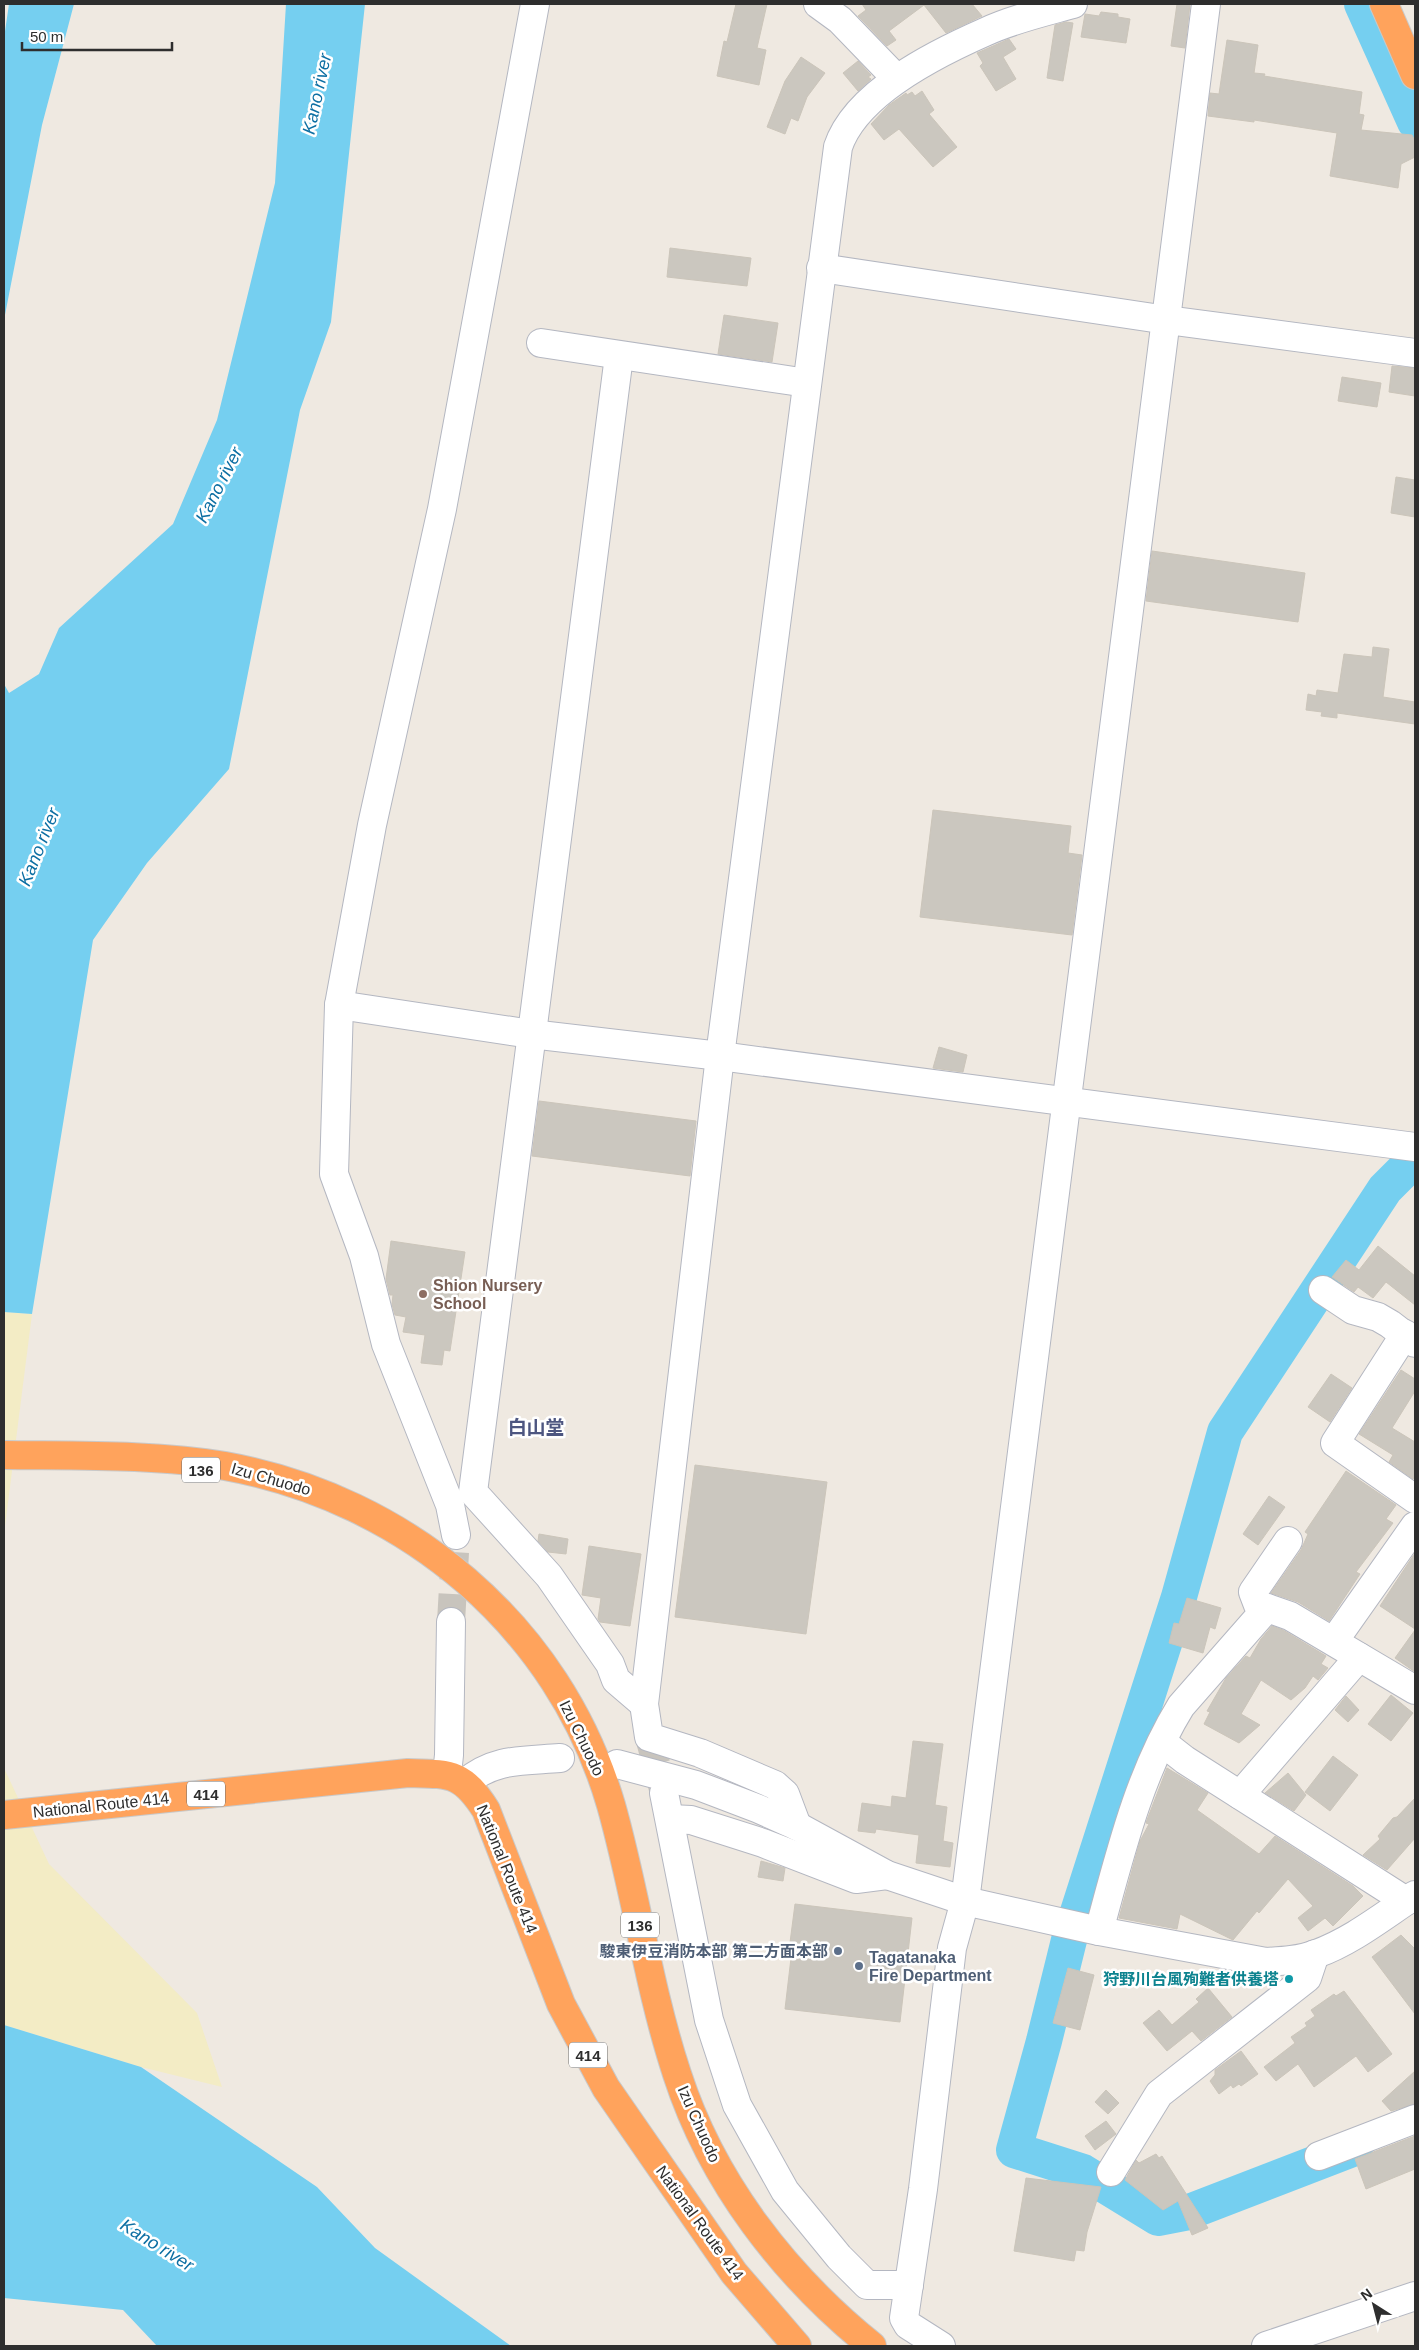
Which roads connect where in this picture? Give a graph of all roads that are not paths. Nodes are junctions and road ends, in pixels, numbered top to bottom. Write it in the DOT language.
graph roads {
  1 [pos="535,4"];
  2 [pos="818,4"];
  3 [pos="1073,4"];
  4 [pos="1206,4"];
  5 [pos="1384,4"];
  6 [pos="1415,75"];
  7 [pos="897,79"];
  8 [pos="821,268"];
  9 [pos="1167,320"];
  10 [pos="542,343"];
  11 [pos="1415,353"];
  12 [pos="619,356"];
  13 [pos="807,383"];
  14 [pos="339,1005"];
  15 [pos="531,1034"];
  16 [pos="720,1056"];
  17 [pos="1066,1101"];
  18 [pos="1413,1140"];
  19 [pos="1323,1290"];
  20 [pos="1410,1338"];
  21 [pos="4,1455"];
  22 [pos="4,1465"];
  23 [pos="1415,1499"];
  24 [pos="1415,1526"];
  25 [pos="386,1528"];
  26 [pos="456,1535"];
  27 [pos="1288,1541"];
  28 [pos="1267,1608"];
  29 [pos="451,1622"];
  30 [pos="1334,1641"];
  31 [pos="1359,1657"];
  32 [pos="1415,1690"];
  33 [pos="644,1704"];
  34 [pos="1162,1742"];
  35 [pos="560,1758"];
  36 [pos="617,1764"];
  37 [pos="456,1778"];
  38 [pos="1240,1795"];
  39 [pos="4,1815"];
  40 [pos="796,1826"];
  41 [pos="887,1874"];
  42 [pos="1411,1898"];
  43 [pos="965,1901"];
  44 [pos="1099,1930"];
  45 [pos="1315,1954"];
  46 [pos="1415,2119"];
  47 [pos="1319,2156"];
  48 [pos="1111,2172"];
  49 [pos="909,2285"];
  50 [pos="1415,2296"];
  51 [pos="797,2346"];
  52 [pos="855,2346"];
  53 [pos="872,2346"];
  54 [pos="941,2346"];
  55 [pos="1266,2346"];
  1 -- 14 [label="street"];
  2 -- 7 [label="street"];
  3 -- 7 [label="street"];
  4 -- 9 [label="street"];
  5 -- 6 [label="highway"];
  7 -- 8 [label="street"];
  8 -- 9 [label="street"];
  8 -- 13 [label="street"];
  9 -- 11 [label="street"];
  9 -- 17 [label="street"];
  10 -- 12 [label="street"];
  12 -- 13 [label="street"];
  12 -- 15 [label="street"];
  13 -- 16 [label="street"];
  14 -- 15 [label="street"];
  14 -- 26 [label="street"];
  15 -- 16 [label="street"];
  15 -- 33 [label="street"];
  16 -- 17 [label="street"];
  16 -- 33 [label="street"];
  17 -- 18 [label="street"];
  17 -- 43 [label="street"];
  19 -- 20 [label="street"];
  20 -- 23 [label="street"];
  21 -- 25 [label="highway, Izu Chuodo / 136"];
  22 -- 25 [label="highway, Izu Chuodo / 136"];
  24 -- 30 [label="street"];
  25 -- 52 [label="highway, Izu Chuodo / 136"];
  25 -- 53 [label="highway, Izu Chuodo / 136"];
  27 -- 28 [label="street"];
  28 -- 30 [label="street"];
  28 -- 34 [label="street"];
  29 -- 37 [label="street"];
  30 -- 31 [label="street"];
  31 -- 32 [label="street"];
  31 -- 38 [label="street"];
  33 -- 40 [label="street"];
  34 -- 38 [label="street"];
  34 -- 44 [label="street"];
  35 -- 37 [label="street"];
  36 -- 40 [label="street"];
  37 -- 39 [label="highway, National Route 414 / 414"];
  37 -- 51 [label="highway, National Route 414 / 414"];
  38 -- 42 [label="street"];
  40 -- 41 [label="street"];
  41 -- 43 [label="street"];
  41 -- 49 [label="street"];
  42 -- 45 [label="street"];
  43 -- 44 [label="street"];
  43 -- 49 [label="street"];
  44 -- 45 [label="street"];
  45 -- 48 [label="street"];
  46 -- 47 [label="street"];
  49 -- 54 [label="street"];
  50 -- 55 [label="street"];
}
